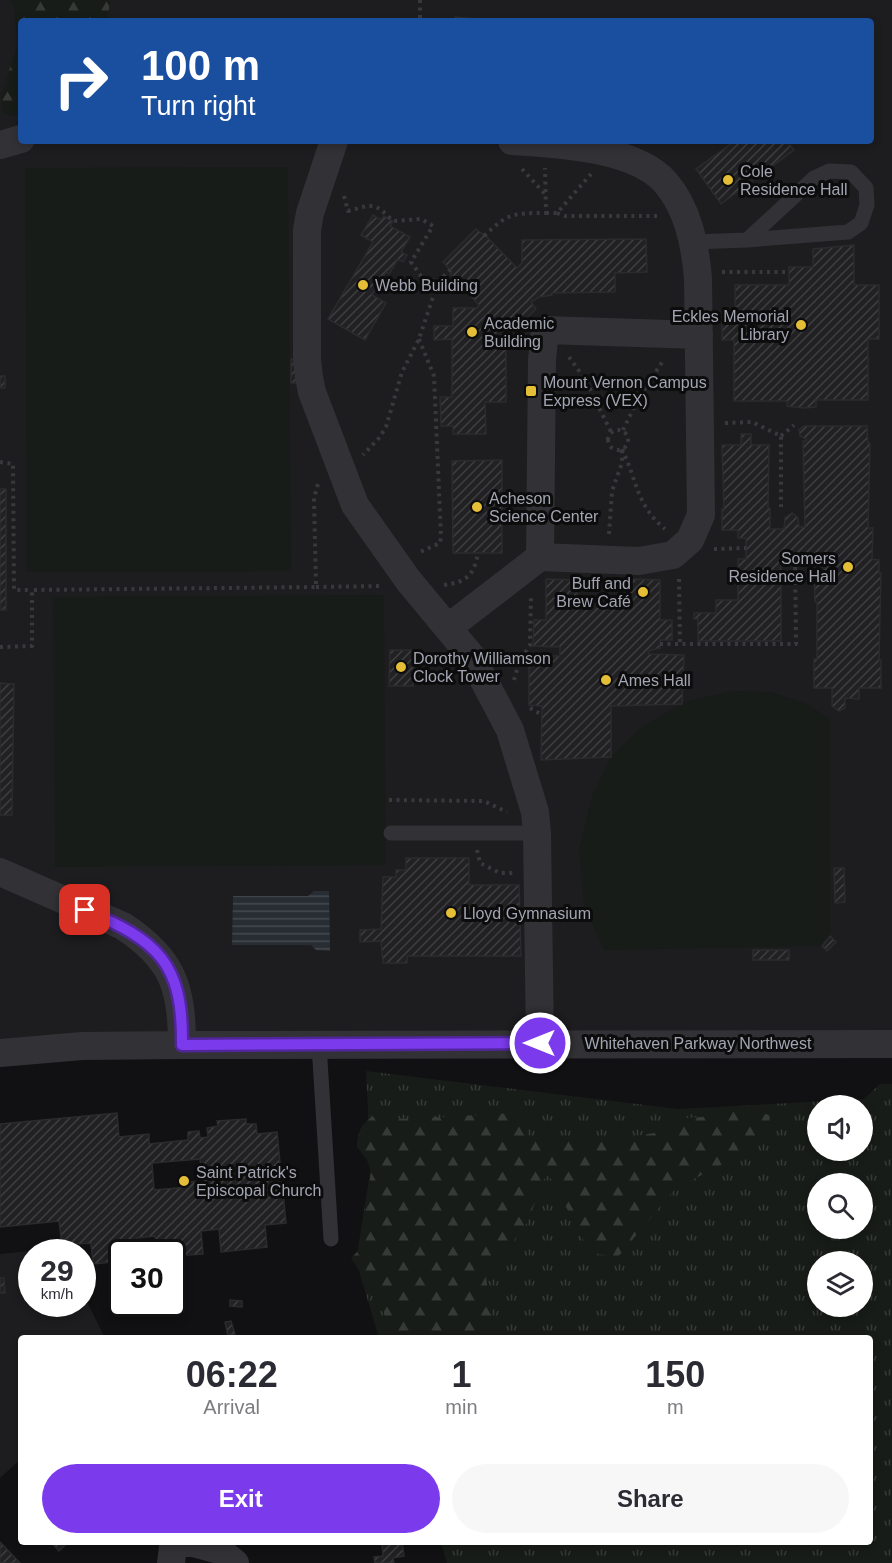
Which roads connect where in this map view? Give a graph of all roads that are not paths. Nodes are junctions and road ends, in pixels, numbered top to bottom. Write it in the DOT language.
graph roads {
  1 [pos="18,140"];
  2 [pos="333,144"];
  3 [pos="542,144"];
  4 [pos="551,144"];
  5 [pos="0,145"];
  6 [pos="514,152"];
  7 [pos="689,229"];
  8 [pos="747,240"];
  9 [pos="699,335"];
  10 [pos="536,560"];
  11 [pos="448,627"];
  12 [pos="391,833"];
  13 [pos="537,833"];
  14 [pos="0,872"];
  15 [pos="540,1043"];
  16 [pos="319,1044"];
  17 [pos="892,1044"];
  18 [pos="182,1045"];
  19 [pos="0,1053"];
  20 [pos="331,1239"];
  21 [pos="179,1547"];
  22 [pos="235,1563"];
  1 -- 5 [label="street"];
  2 -- 11 [label="street"];
  3 -- 6 [label="street"];
  4 -- 7 [label="street"];
  7 -- 8 [label="lane"];
  7 -- 9 [label="street"];
  8 -- 8 [label="lane"];
  9 -- 10 [label="street"];
  9 -- 10 [label="street"];
  10 -- 11 [label="street"];
  11 -- 13 [label="street"];
  12 -- 13 [label="lane"];
  13 -- 15 [label="street"];
  14 -- 18 [label="street"];
  15 -- 16 [label="street, Whitehaven Parkway Northwest"];
  15 -- 17 [label="street, Whitehaven Parkway Northwest"];
  16 -- 18 [label="street, Whitehaven Parkway Northwest"];
  16 -- 20 [label="lane"];
  18 -- 19 [label="street, Whitehaven Parkway Northwest"];
  21 -- 22 [label="street"];
}
